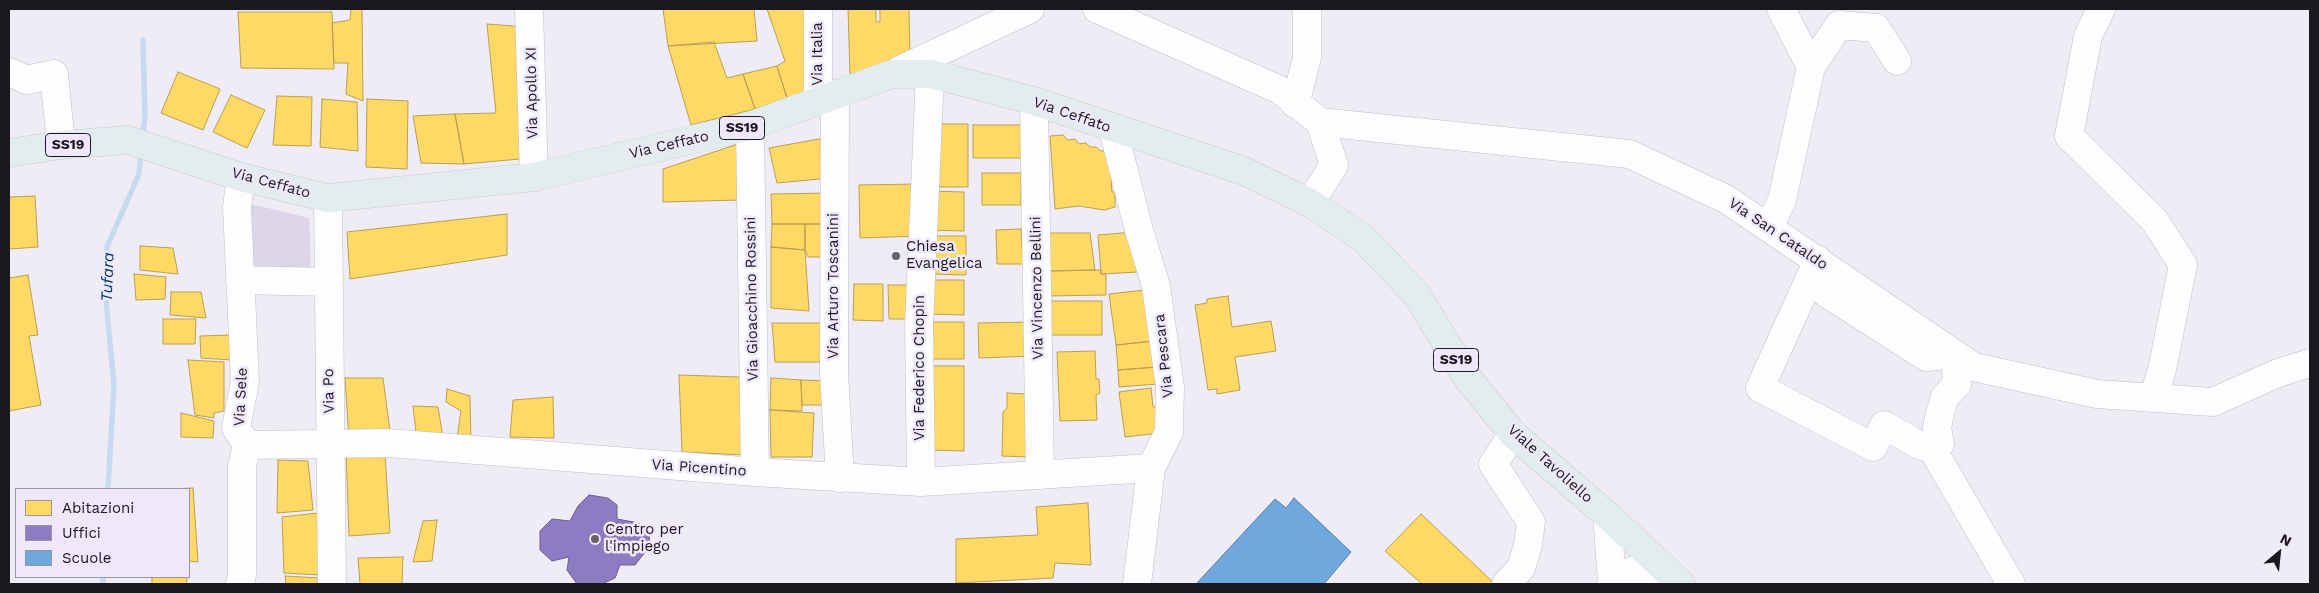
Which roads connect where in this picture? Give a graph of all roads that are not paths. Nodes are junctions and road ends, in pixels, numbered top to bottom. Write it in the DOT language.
graph roads {
  1 [pos="529,9"];
  2 [pos="818,9"];
  3 [pos="1030,9"];
  4 [pos="1097,9"];
  5 [pos="1308,9"];
  6 [pos="1780,9"];
  7 [pos="2101,9"];
  8 [pos="1897,61"];
  9 [pos="1811,67"];
  10 [pos="9,72"];
  11 [pos="892,74"];
  12 [pos="930,74"];
  13 [pos="826,97"];
  14 [pos="1034,101"];
  15 [pos="1295,104"];
  16 [pos="1320,122"];
  17 [pos="750,126"];
  18 [pos="1113,129"];
  19 [pos="61,145"];
  20 [pos="9,153"];
  21 [pos="241,177"];
  22 [pos="534,177"];
  23 [pos="328,198"];
  24 [pos="1310,203"];
  25 [pos="1769,228"];
  26 [pos="1818,260"];
  27 [pos="240,280"];
  28 [pos="328,282"];
  29 [pos="1955,354"];
  30 [pos="2310,363"];
  31 [pos="2153,398"];
  32 [pos="1514,434"];
  33 [pos="330,443"];
  34 [pos="246,445"];
  35 [pos="1930,445"];
  36 [pos="1151,468"];
  37 [pos="754,472"];
  38 [pos="1040,475"];
  39 [pos="840,478"];
  40 [pos="921,482"];
  41 [pos="1608,515"];
  42 [pos="1659,575"];
  43 [pos="1611,583"];
  44 [pos="240,584"];
  45 [pos="332,584"];
  46 [pos="1137,584"];
  47 [pos="1506,584"];
  48 [pos="1681,584"];
  49 [pos="2011,584"];
  1 -- 22 [label="street, Via Apollo XI"];
  2 -- 13 [label="street, Via Italia"];
  3 -- 11 [label="street"];
  4 -- 15 [label="street"];
  5 -- 15 [label="street"];
  6 -- 9 [label="street"];
  7 -- 31 [label="street"];
  8 -- 9 [label="street"];
  9 -- 25 [label="street"];
  10 -- 19 [label="street"];
  11 -- 12 [label="main road, Via Ceffato / SS19"];
  11 -- 13 [label="main road, Via Ceffato / SS19"];
  12 -- 14 [label="main road, Via Ceffato / SS19"];
  12 -- 40 [label="street, Via Federico Chopin"];
  13 -- 17 [label="main road, Via Ceffato / SS19"];
  13 -- 39 [label="street, Via Arturo Toscanini"];
  14 -- 18 [label="main road, Via Ceffato / SS19"];
  14 -- 38 [label="street, Via Vincenzo Bellini"];
  15 -- 16 [label="street"];
  16 -- 24 [label="street"];
  16 -- 25 [label="street, Via San Cataldo"];
  17 -- 22 [label="main road, Via Ceffato / SS19"];
  17 -- 37 [label="street, Via Gioacchino Rossini"];
  18 -- 24 [label="main road, Via Ceffato / SS19"];
  18 -- 36 [label="street, Via Pescara"];
  19 -- 20 [label="main road, Via Ceffato / SS19"];
  19 -- 21 [label="main road, Via Ceffato / SS19"];
  21 -- 23 [label="main road, Via Ceffato / SS19"];
  21 -- 27 [label="street, Via Sele"];
  22 -- 23 [label="main road, Via Ceffato / SS19"];
  23 -- 28 [label="street, Via Po"];
  24 -- 32 [label="main road, Viale Tavoliello / SS19"];
  25 -- 26 [label="street, Via San Cataldo"];
  26 -- 29 [label="street, Via San Cataldo"];
  26 -- 35 [label="street"];
  27 -- 28 [label="street"];
  27 -- 34 [label="street, Via Sele"];
  28 -- 33 [label="street, Via Po"];
  29 -- 31 [label="street, Via San Cataldo"];
  29 -- 35 [label="street"];
  30 -- 31 [label="street, Via San Cataldo"];
  32 -- 41 [label="main road, Viale Tavoliello / SS19"];
  32 -- 47 [label="street"];
  33 -- 34 [label="street, Via Picentino"];
  33 -- 37 [label="street, Via Picentino"];
  33 -- 45 [label="street, Via Po"];
  34 -- 44 [label="street, Via Sele"];
  35 -- 49 [label="street"];
  36 -- 38 [label="street, Via Picentino"];
  36 -- 46 [label="street, Via Pescara"];
  37 -- 39 [label="street, Via Picentino"];
  38 -- 40 [label="street, Via Picentino"];
  39 -- 40 [label="street, Via Picentino"];
  41 -- 42 [label="main road, Viale Tavoliello / SS19"];
  41 -- 43 [label="street"];
  42 -- 43 [label="street"];
  42 -- 48 [label="main road, Viale Tavoliello / SS19"];
}
